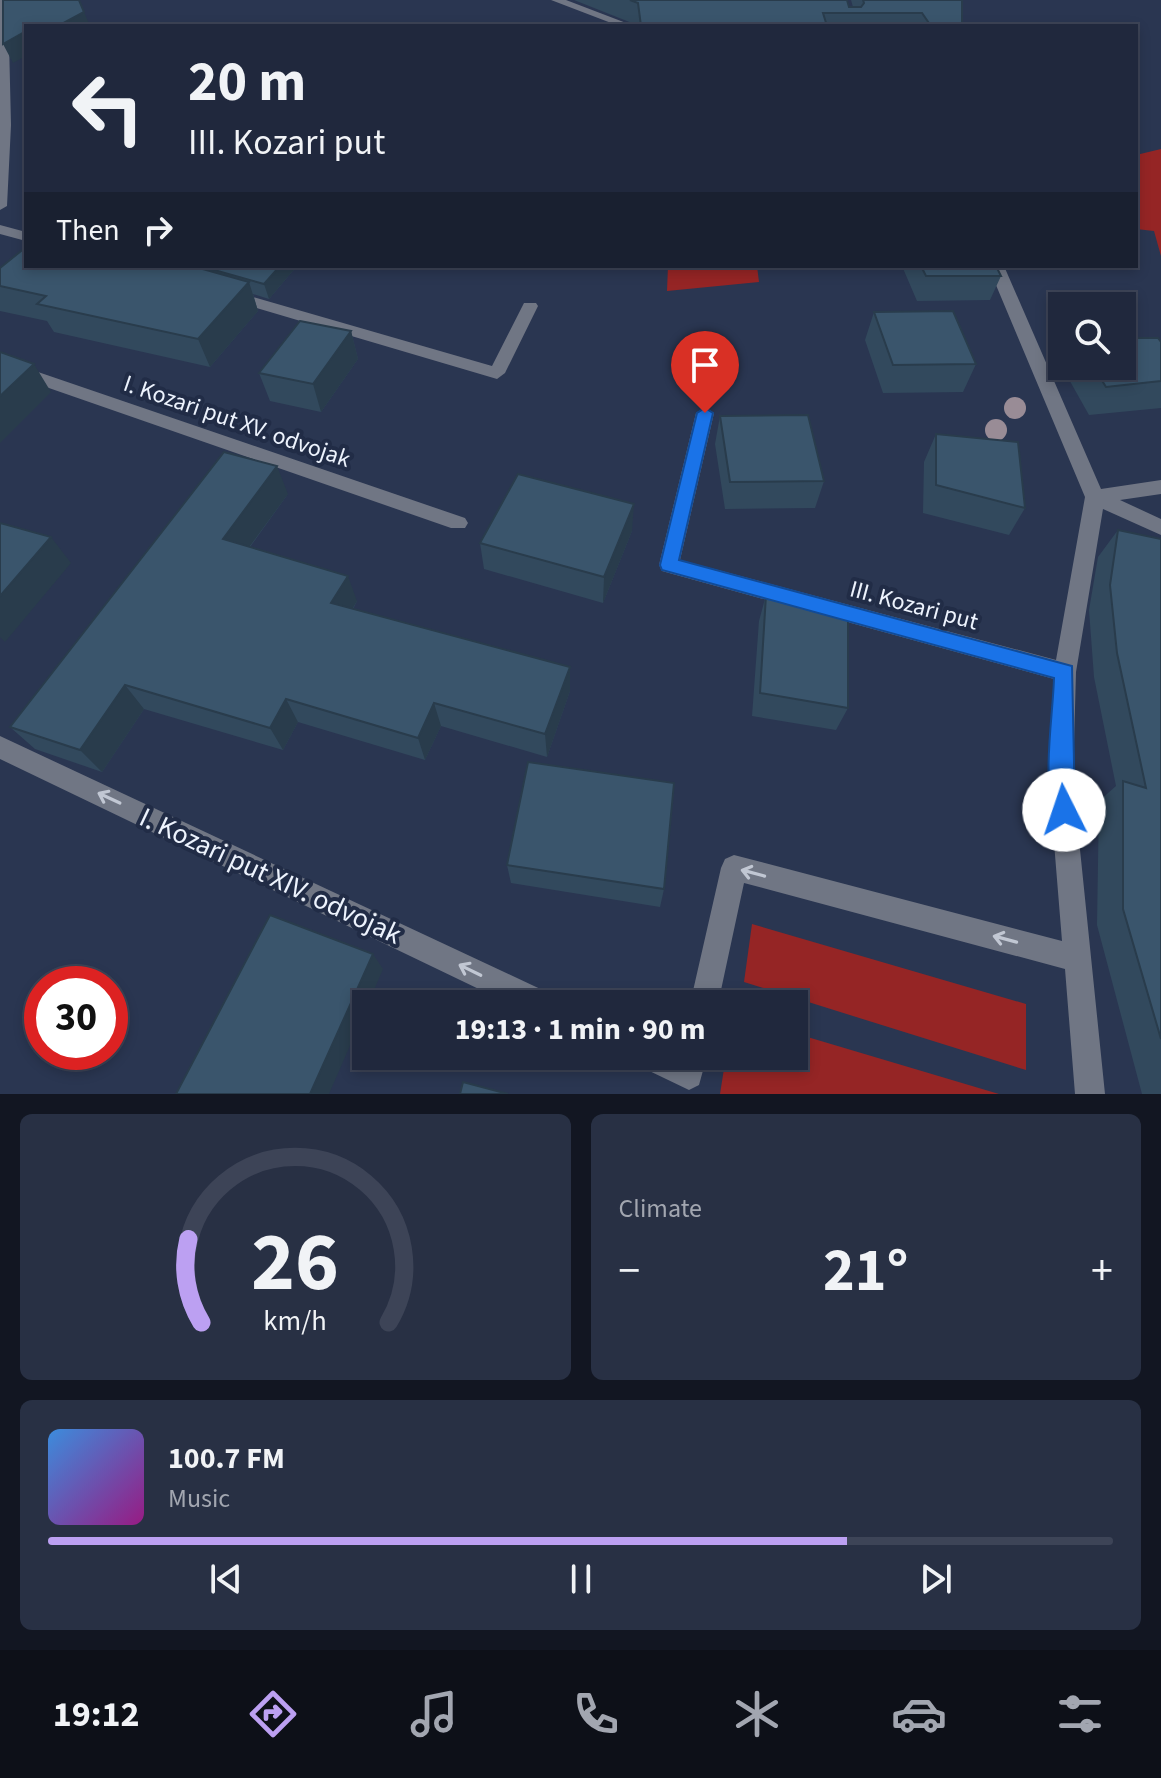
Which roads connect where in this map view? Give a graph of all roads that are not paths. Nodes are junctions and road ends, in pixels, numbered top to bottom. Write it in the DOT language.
graph roads {
  1 [pos="3,0"];
  2 [pos="556,0"];
  3 [pos="0,11"];
  4 [pos="623,24"];
  5 [pos="3,127"];
  6 [pos="0,206"];
  7 [pos="0,229"];
  8 [pos="24,236"];
  9 [pos="997,268"];
  10 [pos="222,293"];
  11 [pos="530,306"];
  12 [pos="0,365"];
  13 [pos="705,413"];
  14 [pos="1161,487"];
  15 [pos="1095,497"];
  16 [pos="458,523"];
  17 [pos="1161,527"];
  18 [pos="1065,672"];
  19 [pos="0,747"];
  20 [pos="1080,959"];
  21 [pos="512,990"];
  22 [pos="707,990"];
  23 [pos="1090,1094"];
  1 -- 3 [label="street"];
  2 -- 4 [label="street"];
  3 -- 5 [label="street"];
  5 -- 6 [label="street"];
  7 -- 8 [label="street"];
  9 -- 15 [label="street"];
  10 -- 11 [label="street"];
  12 -- 16 [label="street, I. Kozari put XV. odvojak"];
  13 -- 18 [label="street, III. Kozari put"];
  14 -- 15 [label="street"];
  15 -- 17 [label="street"];
  15 -- 18 [label="street"];
  18 -- 20 [label="street"];
  21 -- 19 [label="street, I. Kozari put XIV. odvojak, one-way"];
  20 -- 22 [label="street, one-way"];
  20 -- 23 [label="street"];
}
